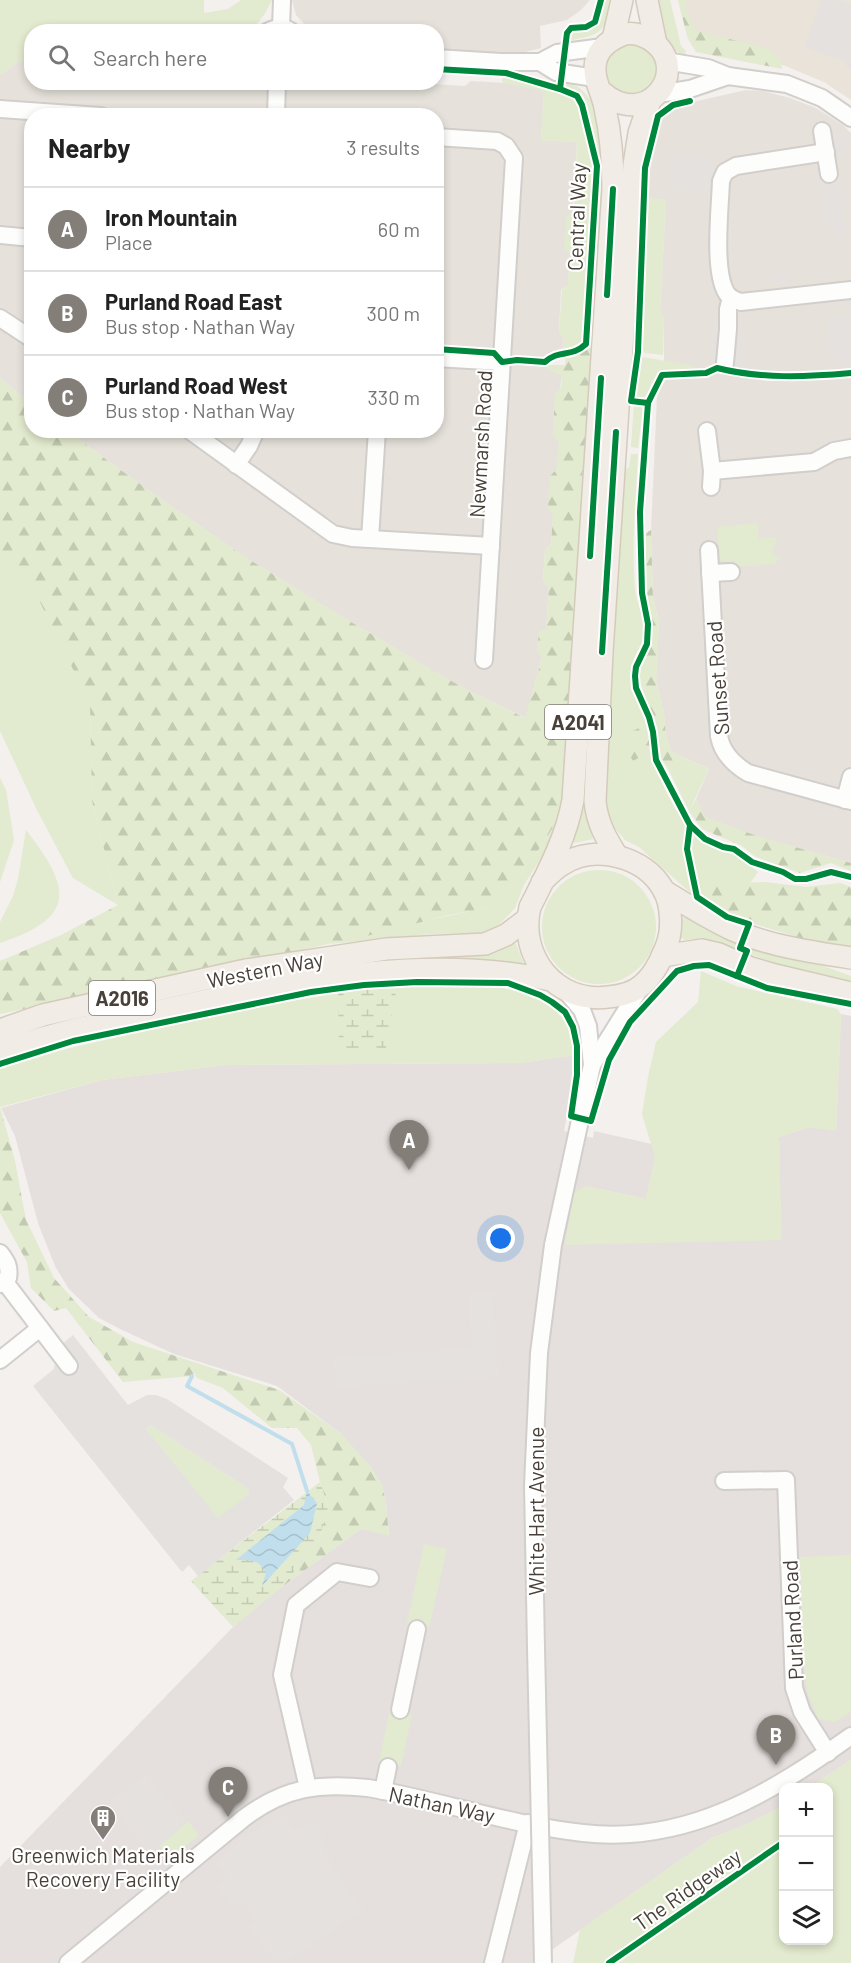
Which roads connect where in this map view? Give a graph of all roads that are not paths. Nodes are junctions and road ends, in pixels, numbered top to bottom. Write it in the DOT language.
graph roads {
  1 [pos="282,0"];
  2 [pos="622,0"];
  3 [pos="647,0"];
  4 [pos="280,24"];
  5 [pos="608,43"];
  6 [pos="661,52"];
  7 [pos="444,58"];
  8 [pos="540,62"];
  9 [pos="728,76"];
  10 [pos="599,85"];
  11 [pos="277,90"];
  12 [pos="654,97"];
  13 [pos="276,108"];
  14 [pos="0,109"];
  15 [pos="24,111"];
  16 [pos="851,118"];
  17 [pos="822,131"];
  18 [pos="444,137"];
  19 [pos="826,152"];
  20 [pos="829,174"];
  21 [pos="0,236"];
  22 [pos="24,238"];
  23 [pos="851,290"];
  24 [pos="731,298"];
  25 [pos="0,318"];
  26 [pos="24,334"];
  27 [pos="444,358"];
  28 [pos="502,362"];
  29 [pos="725,363"];
  30 [pos="707,431"];
  31 [pos="200,438"];
  32 [pos="252,438"];
  33 [pos="376,438"];
  34 [pos="851,448"];
  35 [pos="236,465"];
  36 [pos="370,539"];
  37 [pos="491,546"];
  38 [pos="709,550"];
  39 [pos="731,572"];
  40 [pos="710,573"];
  41 [pos="484,660"];
  42 [pos="851,777"];
  43 [pos="848,800"];
  44 [pos="618,856"];
  45 [pos="542,882"];
  46 [pos="664,891"];
  47 [pos="527,919"];
  48 [pos="662,956"];
  49 [pos="851,958"];
  50 [pos="558,985"];
  51 [pos="642,985"];
  52 [pos="851,993"];
  53 [pos="0,1030"];
  54 [pos="0,1051"];
  55 [pos="592,1065"];
  56 [pos="0,1253"];
  57 [pos="2,1283"];
  58 [pos="40,1328"];
  59 [pos="0,1360"];
  60 [pos="69,1366"];
  61 [pos="724,1481"];
  62 [pos="370,1578"];
  63 [pos="417,1629"];
  64 [pos="400,1710"];
  65 [pos="851,1736"];
  66 [pos="828,1753"];
  67 [pos="388,1767"];
  68 [pos="308,1788"];
  69 [pos="383,1791"];
  70 [pos="528,1823"];
  71 [pos="68,1963"];
  72 [pos="493,1963"];
  73 [pos="543,1963"];
  1 -- 4 [label="street"];
  2 -- 5 [label="main road, Central Way / A2041"];
  3 -- 6 [label="main road, A2041"];
  5 -- 6 [label="main road"];
  5 -- 8 [label="street"];
  5 -- 10 [label="main road, Central Way / A2041"];
  6 -- 9 [label="street"];
  6 -- 12 [label="main road, A2041"];
  7 -- 8 [label="street"];
  8 -- 10 [label="street"];
  9 -- 12 [label="street"];
  9 -- 16 [label="street"];
  10 -- 12 [label="main road"];
  10 -- 45 [label="main road, Central Way / A2041"];
  11 -- 13 [label="street"];
  12 -- 44 [label="main road, A2041"];
  14 -- 15 [label="street"];
  17 -- 19 [label="street"];
  18 -- 28 [label="street, Newmarsh Road"];
  19 -- 20 [label="street"];
  19 -- 24 [label="street"];
  21 -- 22 [label="street"];
  23 -- 24 [label="street"];
  24 -- 29 [label="street"];
  25 -- 26 [label="street"];
  27 -- 28 [label="street"];
  28 -- 37 [label="street, Newmarsh Road"];
  30 -- 34 [label="street"];
  31 -- 35 [label="street, Newmarsh Road"];
  32 -- 35 [label="street"];
  33 -- 36 [label="street"];
  35 -- 36 [label="street, Newmarsh Road"];
  36 -- 37 [label="street, Newmarsh Road"];
  37 -- 41 [label="street, Newmarsh Road"];
  38 -- 40 [label="street, Sunset Road"];
  39 -- 40 [label="street"];
  40 -- 43 [label="street, Sunset Road"];
  42 -- 43 [label="street"];
  44 -- 45 [label="main road"];
  44 -- 46 [label="main road"];
  45 -- 47 [label="main road"];
  46 -- 48 [label="main road"];
  46 -- 49 [label="main road"];
  47 -- 50 [label="main road"];
  47 -- 53 [label="main road, Western Way / A2016"];
  48 -- 51 [label="main road"];
  48 -- 52 [label="main road"];
  50 -- 51 [label="main road"];
  50 -- 54 [label="main road, Western Way / A2016"];
  50 -- 55 [label="street, White Hart Avenue"];
  51 -- 55 [label="street, White Hart Avenue"];
  55 -- 73 [label="street, White Hart Avenue, bridge"];
  56 -- 57 [label="street"];
  57 -- 58 [label="street"];
  58 -- 59 [label="street"];
  58 -- 60 [label="street"];
  61 -- 66 [label="street, Purland Road"];
  62 -- 68 [label="street"];
  63 -- 64 [label="street"];
  65 -- 66 [label="street, Nathan Way"];
  66 -- 70 [label="street, Nathan Way"];
  67 -- 69 [label="street"];
  68 -- 69 [label="street, Nathan Way"];
  68 -- 71 [label="street, Nathan Way"];
  69 -- 70 [label="street, Nathan Way"];
  70 -- 72 [label="street"];
}
